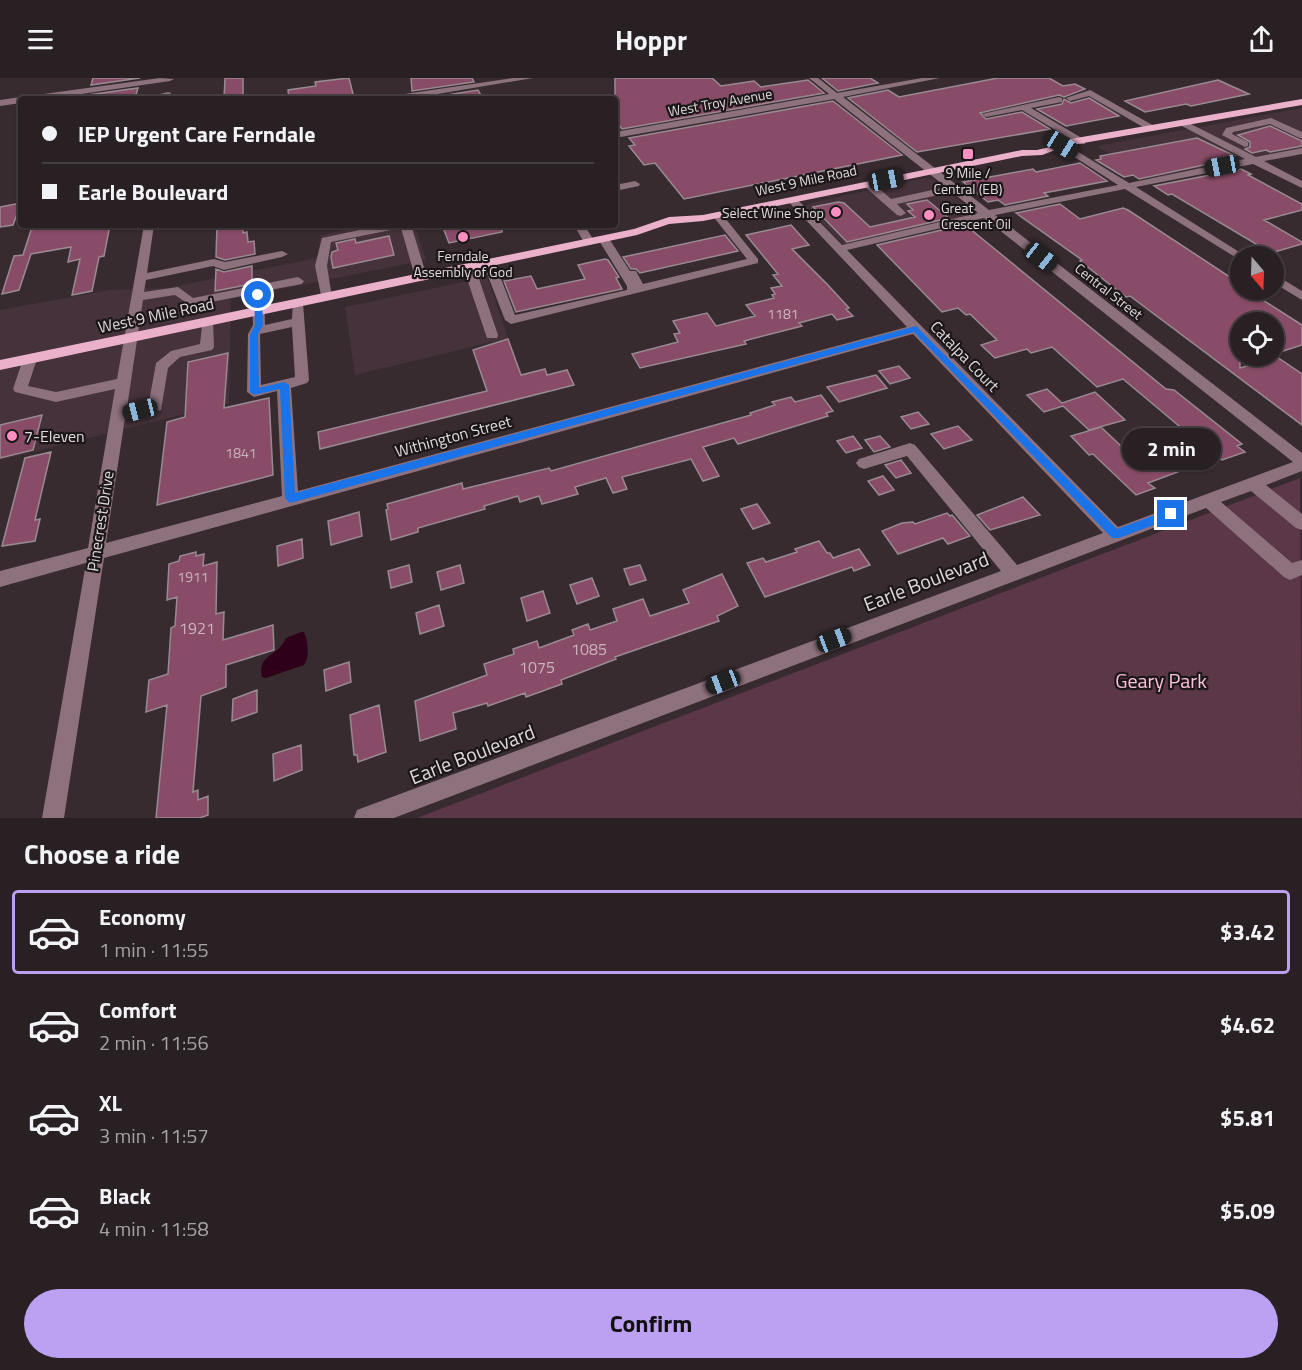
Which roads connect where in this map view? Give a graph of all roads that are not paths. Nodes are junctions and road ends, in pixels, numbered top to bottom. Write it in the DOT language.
graph roads {
  1 [pos="170,78"];
  2 [pos="530,78"];
  3 [pos="813,78"];
  4 [pos="936,78"];
  5 [pos="49,96"];
  6 [pos="167,96"];
  7 [pos="411,96"];
  8 [pos="836,96"];
  9 [pos="1070,98"];
  10 [pos="1059,100"];
  11 [pos="1302,102"];
  12 [pos="4,103"];
  13 [pos="1023,107"];
  14 [pos="986,114"];
  15 [pos="0,117"];
  16 [pos="1183,123"];
  17 [pos="1153,129"];
  18 [pos="618,134"];
  19 [pos="1227,135"];
  20 [pos="1302,136"];
  21 [pos="1212,138"];
  22 [pos="1082,142"];
  23 [pos="1062,145"];
  24 [pos="1302,151"];
  25 [pos="1269,157"];
  26 [pos="1254,160"];
  27 [pos="931,171"];
  28 [pos="635,184"];
  29 [pos="868,184"];
  30 [pos="1126,185"];
  31 [pos="1302,185"];
  32 [pos="618,187"];
  33 [pos="954,189"];
  34 [pos="791,199"];
  35 [pos="889,202"];
  36 [pos="901,213"];
  37 [pos="986,214"];
  38 [pos="717,215"];
  39 [pos="148,228"];
  40 [pos="384,228"];
  41 [pos="407,228"];
  42 [pos="581,228"];
  43 [pos="607,238"];
  44 [pos="589,242"];
  45 [pos="839,249"];
  46 [pos="1230,251"];
  47 [pos="282,254"];
  48 [pos="489,263"];
  49 [pos="469,267"];
  50 [pos="422,277"];
  51 [pos="139,278"];
  52 [pos="298,281"];
  53 [pos="1284,284"];
  54 [pos="258,289"];
  55 [pos="1302,296"];
  56 [pos="136,297"];
  57 [pos="326,297"];
  58 [pos="297,303"];
  59 [pos="259,311"];
  60 [pos="207,321"];
  61 [pos="299,321"];
  62 [pos="916,329"];
  63 [pos="256,331"];
  64 [pos="492,335"];
  65 [pos="129,338"];
  66 [pos="30,358"];
  67 [pos="0,365"];
  68 [pos="122,383"];
  69 [pos="284,385"];
  70 [pos="117,415"];
  71 [pos="864,463"];
  72 [pos="1302,463"];
  73 [pos="1253,483"];
  74 [pos="290,498"];
  75 [pos="1208,500"];
  76 [pos="1302,523"];
  77 [pos="1115,535"];
  78 [pos="95,552"];
  79 [pos="1302,567"];
  80 [pos="1013,573"];
  81 [pos="0,579"];
  82 [pos="53,818"];
  83 [pos="365,818"];
  1 -- 5 [label="street"];
  1 -- 6 [label="street"];
  2 -- 7 [label="street"];
  3 -- 8 [label="street, Central Street"];
  4 -- 8 [label="street, West Troy Avenue"];
  8 -- 18 [label="street, West Troy Avenue"];
  8 -- 27 [label="street, Central Street"];
  9 -- 17 [label="street"];
  10 -- 13 [label="street"];
  11 -- 16 [label="main road, West 9 Mile Road"];
  12 -- 15 [label="street"];
  13 -- 14 [label="street"];
  13 -- 22 [label="street"];
  16 -- 17 [label="main road, West 9 Mile Road"];
  16 -- 21 [label="street"];
  17 -- 22 [label="main road, West 9 Mile Road"];
  19 -- 20 [label="street"];
  19 -- 21 [label="street"];
  19 -- 25 [label="street"];
  21 -- 26 [label="street"];
  22 -- 23 [label="main road, West 9 Mile Road"];
  23 -- 27 [label="main road, West 9 Mile Road"];
  23 -- 30 [label="street"];
  24 -- 25 [label="street"];
  25 -- 26 [label="street"];
  26 -- 30 [label="street"];
  26 -- 31 [label="street"];
  27 -- 29 [label="main road, West 9 Mile Road"];
  27 -- 33 [label="street, Central Street"];
  28 -- 32 [label="street"];
  29 -- 34 [label="main road, West 9 Mile Road"];
  29 -- 35 [label="street"];
  30 -- 37 [label="street"];
  30 -- 46 [label="street"];
  33 -- 35 [label="street"];
  33 -- 37 [label="street, Central Street"];
  34 -- 38 [label="main road, West 9 Mile Road"];
  34 -- 45 [label="street, Catalpa Court"];
  35 -- 36 [label="street"];
  37 -- 45 [label="street"];
  37 -- 72 [label="street, Central Street"];
  38 -- 43 [label="main road, West 9 Mile Road"];
  38 -- 43 [label="street"];
  39 -- 51 [label="street, Pinecrest Drive"];
  40 -- 57 [label="street"];
  41 -- 50 [label="street"];
  42 -- 44 [label="street"];
  43 -- 44 [label="main road, West 9 Mile Road"];
  43 -- 48 [label="street"];
  44 -- 48 [label="main road, West 9 Mile Road"];
  45 -- 62 [label="street, Catalpa Court"];
  47 -- 51 [label="street"];
  48 -- 49 [label="main road, West 9 Mile Road"];
  49 -- 50 [label="main road, West 9 Mile Road"];
  49 -- 64 [label="street"];
  50 -- 57 [label="main road, West 9 Mile Road"];
  51 -- 56 [label="street, Pinecrest Drive"];
  52 -- 54 [label="street"];
  53 -- 55 [label="street"];
  54 -- 56 [label="street"];
  54 -- 59 [label="street"];
  56 -- 65 [label="street, Pinecrest Drive"];
  57 -- 58 [label="main road, West 9 Mile Road"];
  58 -- 59 [label="main road, West 9 Mile Road"];
  58 -- 61 [label="street"];
  59 -- 60 [label="main road, West 9 Mile Road"];
  59 -- 63 [label="street"];
  60 -- 65 [label="main road, West 9 Mile Road"];
  60 -- 70 [label="street"];
  61 -- 63 [label="street"];
  61 -- 69 [label="street"];
  62 -- 74 [label="street, Withington Street"];
  62 -- 77 [label="street, Catalpa Court"];
  63 -- 69 [label="street"];
  65 -- 66 [label="main road, West 9 Mile Road"];
  65 -- 68 [label="street, Pinecrest Drive"];
  66 -- 67 [label="main road, West 9 Mile Road"];
  66 -- 68 [label="street"];
  68 -- 70 [label="street, Pinecrest Drive"];
  69 -- 74 [label="street"];
  70 -- 78 [label="street, Pinecrest Drive"];
  71 -- 80 [label="street"];
  72 -- 73 [label="street, Earle Boulevard"];
  73 -- 75 [label="street, Earle Boulevard"];
  73 -- 76 [label="street"];
  74 -- 78 [label="street, Withington Street"];
  75 -- 77 [label="street, Earle Boulevard"];
  75 -- 79 [label="street"];
  77 -- 80 [label="street, Earle Boulevard"];
  78 -- 81 [label="street, Withington Street"];
  78 -- 82 [label="street, Pinecrest Drive"];
  80 -- 83 [label="street, Earle Boulevard"];
}
